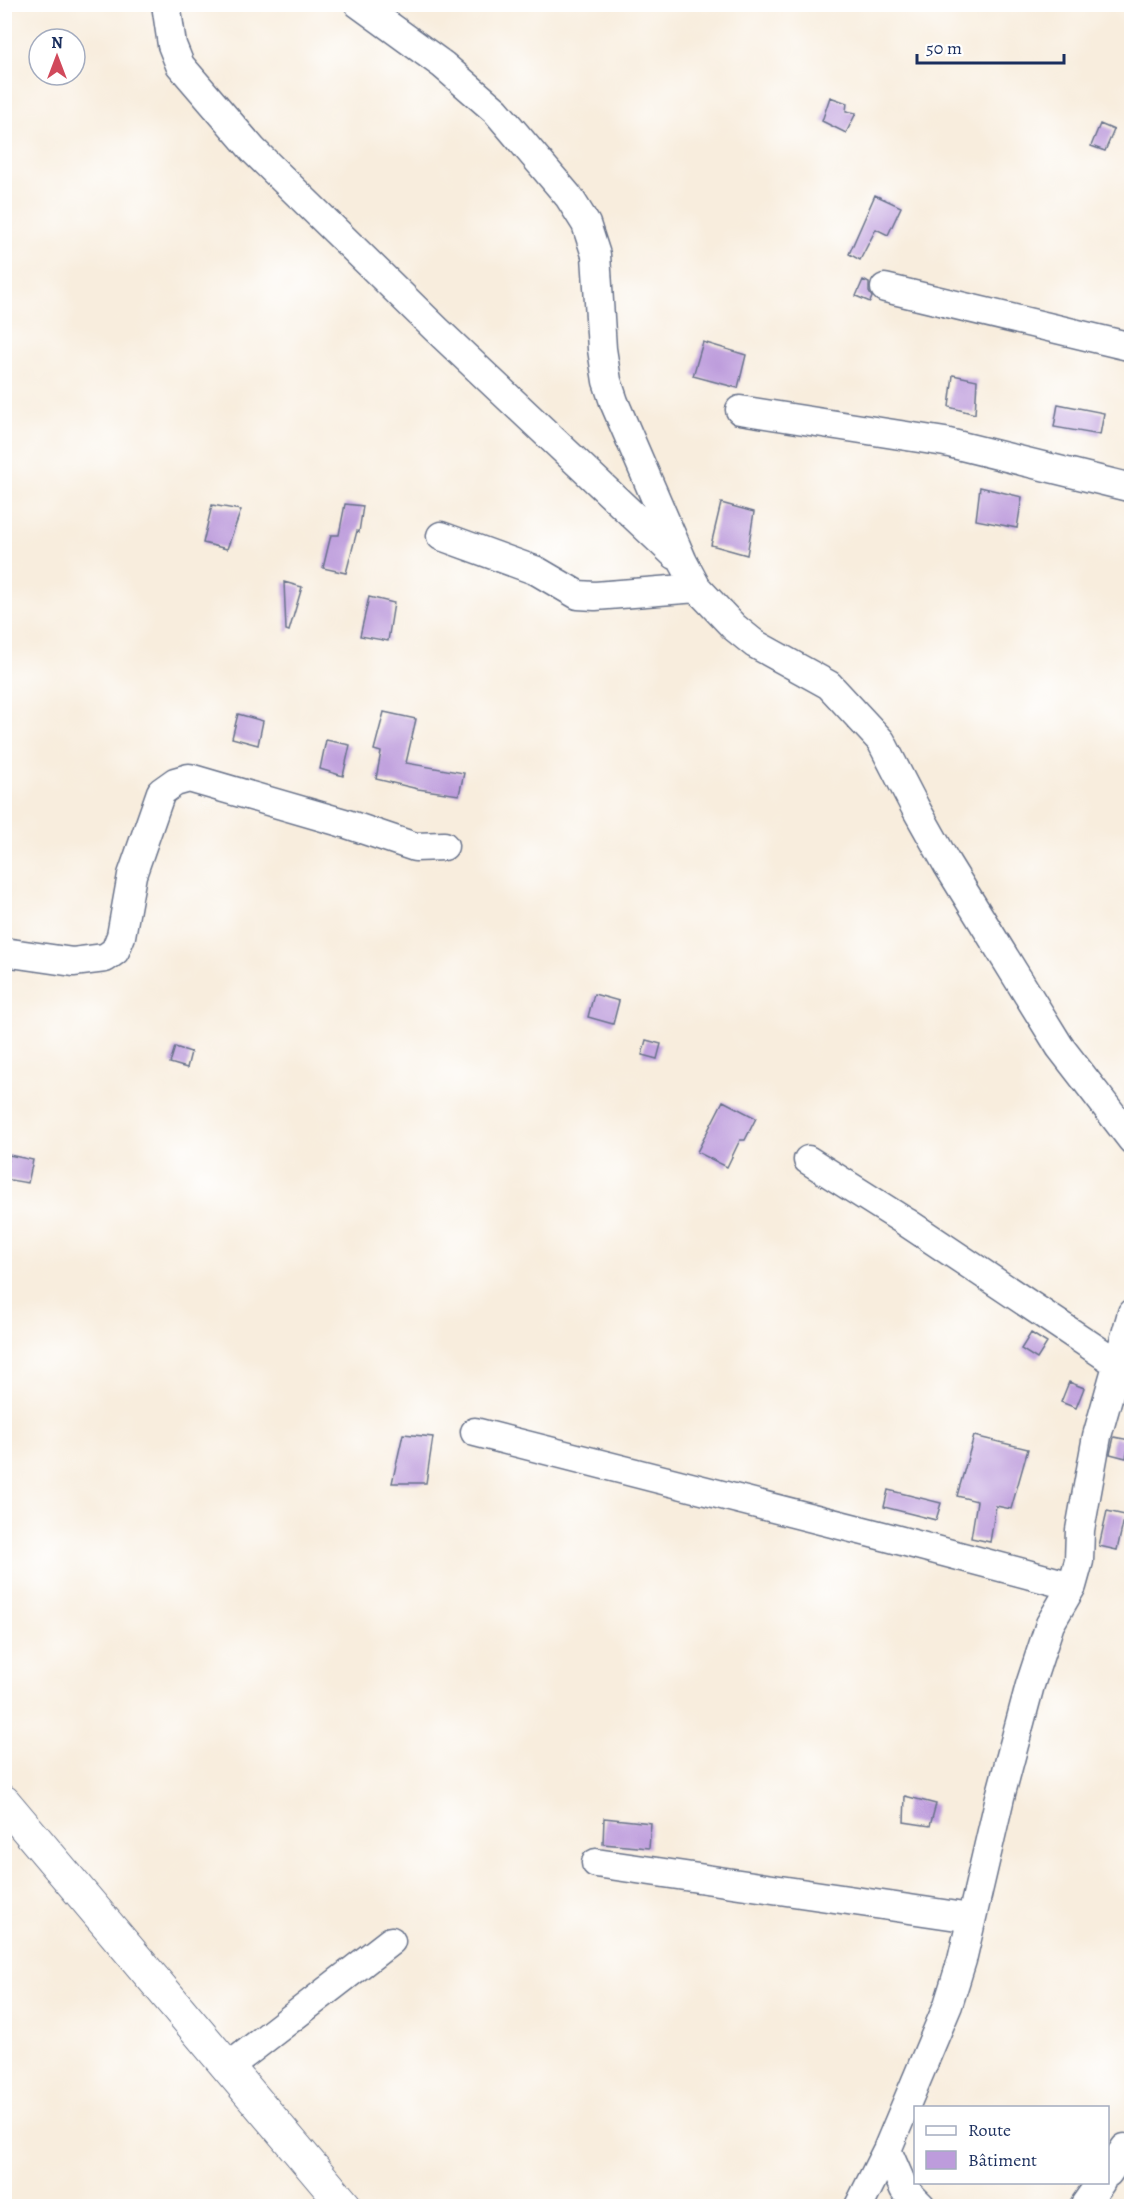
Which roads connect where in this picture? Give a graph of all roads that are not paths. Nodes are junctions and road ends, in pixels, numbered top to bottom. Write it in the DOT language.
graph roads {
  1 [pos="166,4"];
  2 [pos="359,4"];
  3 [pos="885,288"];
  4 [pos="1131,347"];
  5 [pos="740,410"];
  6 [pos="1131,488"];
  7 [pos="441,536"];
  8 [pos="683,562"];
  9 [pos="697,588"];
  10 [pos="444,846"];
  11 [pos="4,952"];
  12 [pos="1131,1140"];
  13 [pos="808,1160"];
  14 [pos="1131,1313"];
  15 [pos="1118,1364"];
  16 [pos="475,1432"];
  17 [pos="1072,1586"];
  18 [pos="4,1802"];
  19 [pos="596,1863"];
  20 [pos="971,1918"];
  21 [pos="391,1941"];
  22 [pos="227,2068"];
  23 [pos="1125,2148"];
  24 [pos="886,2150"];
  25 [pos="1109,2170"];
  26 [pos="1100,2184"];
  27 [pos="913,2198"];
  28 [pos="861,2202"];
  29 [pos="345,2206"];
  30 [pos="1084,2206"];
  1 -- 8 [label="street"];
  2 -- 8 [label="street"];
  3 -- 4 [label="street"];
  5 -- 6 [label="street"];
  7 -- 9 [label="street"];
  8 -- 9 [label="street"];
  9 -- 12 [label="street"];
  10 -- 11 [label="street"];
  13 -- 15 [label="street"];
  14 -- 15 [label="street"];
  15 -- 17 [label="street"];
  16 -- 17 [label="street"];
  17 -- 20 [label="street"];
  18 -- 22 [label="main road"];
  19 -- 20 [label="street"];
  20 -- 24 [label="street"];
  21 -- 22 [label="street"];
  22 -- 29 [label="main road"];
  23 -- 25 [label="street"];
  24 -- 27 [label="street"];
  24 -- 28 [label="street"];
  26 -- 30 [label="street"];
  27 -- 28 [label="street"];
}
